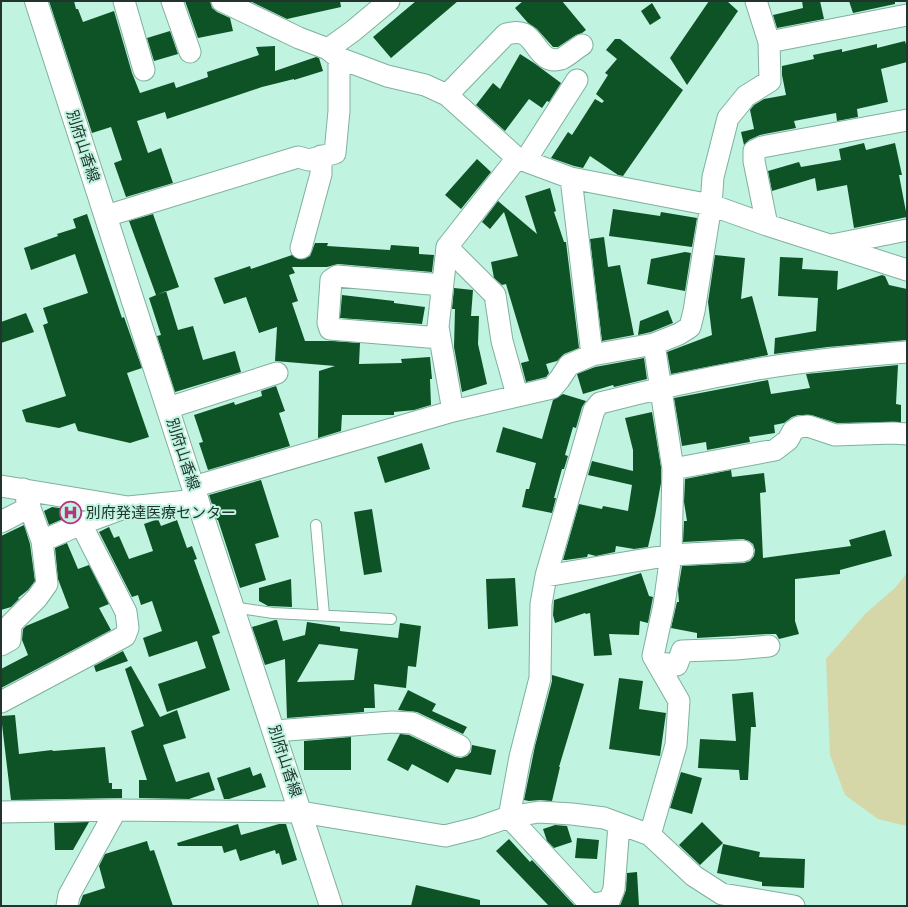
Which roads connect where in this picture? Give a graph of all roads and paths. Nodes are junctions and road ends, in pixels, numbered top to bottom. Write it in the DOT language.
graph roads {
  1 [pos="36,1"];
  2 [pos="124,1"];
  3 [pos="172,1"];
  4 [pos="222,1"];
  5 [pos="389,1"];
  6 [pos="756,1"];
  7 [pos="907,15"];
  8 [pos="769,42"];
  9 [pos="582,45"];
  10 [pos="190,52"];
  11 [pos="334,53"];
  12 [pos="144,70"];
  13 [pos="577,80"];
  14 [pos="447,95"];
  15 [pos="907,120"];
  16 [pos="321,156"];
  17 [pos="521,160"];
  18 [pos="571,178"];
  19 [pos="711,205"];
  20 [pos="106,216"];
  21 [pos="767,225"];
  22 [pos="907,230"];
  23 [pos="832,245"];
  24 [pos="447,247"];
  25 [pos="301,248"];
  26 [pos="907,270"];
  27 [pos="442,285"];
  28 [pos="440,338"];
  29 [pos="654,344"];
  30 [pos="907,352"];
  31 [pos="592,355"];
  32 [pos="277,373"];
  33 [pos="661,388"];
  34 [pos="517,395"];
  35 [pos="168,408"];
  36 [pos="453,411"];
  37 [pos="907,434"];
  38 [pos="673,469"];
  39 [pos="1,486"];
  40 [pos="196,493"];
  41 [pos="26,498"];
  42 [pos="128,507"];
  43 [pos="1,522"];
  44 [pos="81,524"];
  45 [pos="316,525"];
  46 [pos="42,541"];
  47 [pos="743,551"];
  48 [pos="670,555"];
  49 [pos="546,576"];
  50 [pos="232,607"];
  51 [pos="324,615"];
  52 [pos="391,620"];
  53 [pos="1,645"];
  54 [pos="769,646"];
  55 [pos="657,663"];
  56 [pos="1,702"];
  57 [pos="275,732"];
  58 [pos="460,746"];
  59 [pos="116,810"];
  60 [pos="1,812"];
  61 [pos="302,812"];
  62 [pos="509,817"];
  63 [pos="619,824"];
  64 [pos="650,835"];
  65 [pos="744,902"];
  66 [pos="67,906"];
  67 [pos="332,906"];
  68 [pos="794,906"];
  1 -- 20 [label="main road, 別府山香線"];
  2 -- 12 [label="street"];
  3 -- 10 [label="street"];
  4 -- 11 [label="street"];
  5 -- 11 [label="street"];
  6 -- 8 [label="street"];
  7 -- 8 [label="street"];
  8 -- 19 [label="street"];
  9 -- 14 [label="street"];
  11 -- 14 [label="street"];
  11 -- 16 [label="street"];
  13 -- 17 [label="street"];
  14 -- 17 [label="street"];
  15 -- 21 [label="street"];
  16 -- 20 [label="street"];
  16 -- 25 [label="street"];
  17 -- 18 [label="street"];
  17 -- 24 [label="street"];
  18 -- 19 [label="street"];
  18 -- 31 [label="street"];
  19 -- 21 [label="street"];
  19 -- 29 [label="street"];
  20 -- 35 [label="main road, 別府山香線"];
  21 -- 23 [label="street"];
  22 -- 23 [label="street"];
  23 -- 26 [label="street"];
  24 -- 27 [label="street"];
  24 -- 34 [label="street"];
  27 -- 28 [label="street"];
  27 -- 28 [label="street"];
  28 -- 36 [label="street"];
  29 -- 31 [label="street"];
  29 -- 33 [label="street"];
  30 -- 33 [label="street"];
  31 -- 34 [label="street"];
  32 -- 35 [label="street"];
  33 -- 38 [label="street"];
  33 -- 49 [label="street"];
  34 -- 36 [label="street"];
  35 -- 40 [label="main road, 別府山香線"];
  36 -- 40 [label="street"];
  37 -- 38 [label="street"];
  38 -- 48 [label="street"];
  39 -- 41 [label="street"];
  40 -- 42 [label="street"];
  40 -- 50 [label="main road, 別府山香線"];
  41 -- 42 [label="street"];
  41 -- 43 [label="street"];
  41 -- 46 [label="street"];
  42 -- 44 [label="street"];
  44 -- 46 [label="street"];
  44 -- 56 [label="street"];
  45 -- 51 [label="lane"];
  46 -- 53 [label="street"];
  47 -- 48 [label="street"];
  48 -- 49 [label="street"];
  48 -- 55 [label="street"];
  49 -- 62 [label="street"];
  50 -- 51 [label="lane"];
  50 -- 57 [label="main road, 別府山香線"];
  51 -- 52 [label="lane"];
  54 -- 55 [label="street"];
  55 -- 64 [label="street"];
  57 -- 58 [label="street"];
  57 -- 61 [label="main road, 別府山香線"];
  59 -- 60 [label="street"];
  59 -- 61 [label="street"];
  59 -- 66 [label="street"];
  61 -- 62 [label="street"];
  61 -- 67 [label="main road, 別府山香線"];
  62 -- 63 [label="street"];
  62 -- 63 [label="street"];
  63 -- 64 [label="street"];
  64 -- 65 [label="street"];
  65 -- 68 [label="street"];
}
